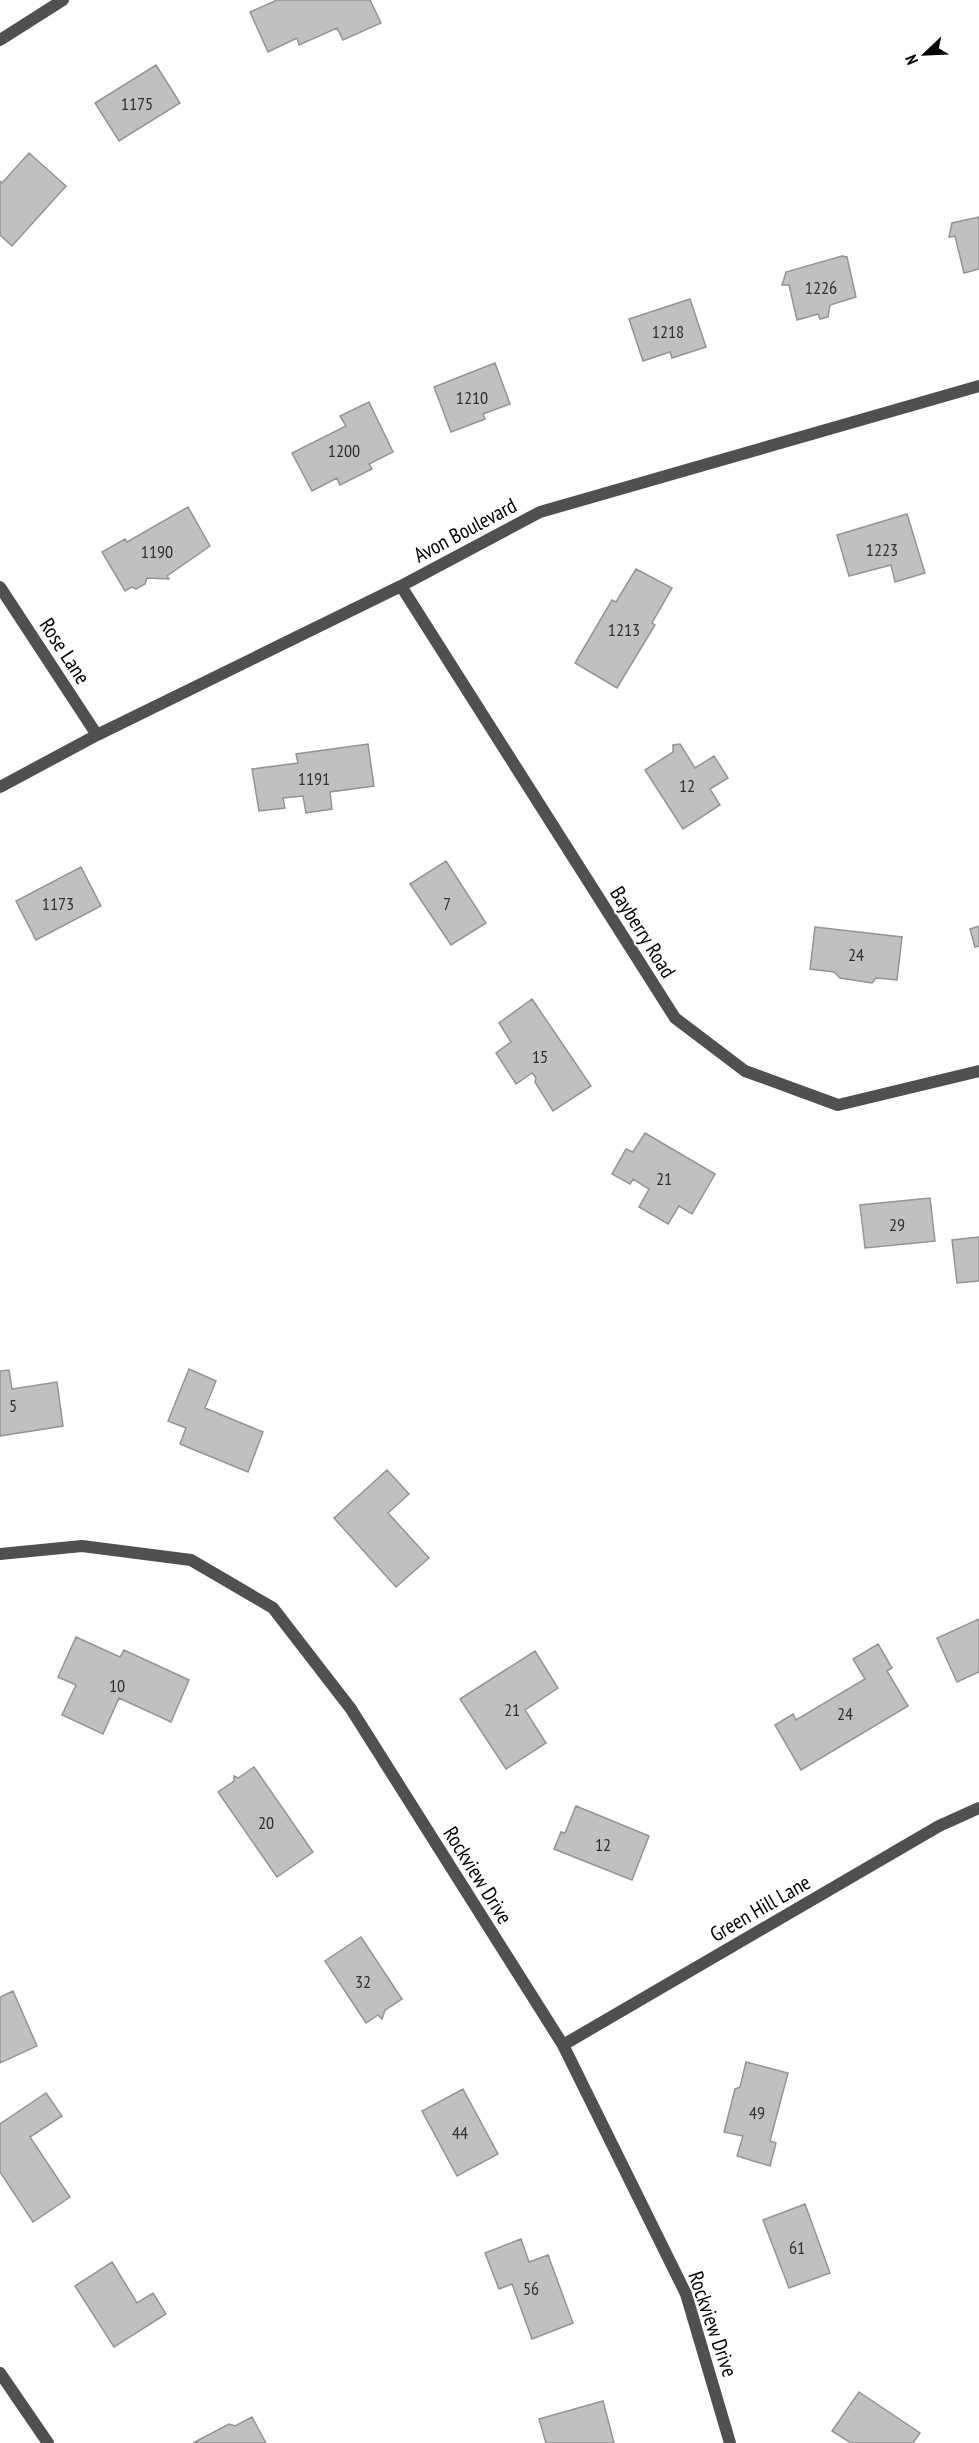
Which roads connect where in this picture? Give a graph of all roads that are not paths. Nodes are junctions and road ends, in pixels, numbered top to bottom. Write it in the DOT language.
graph roads {
  1 [pos="63,0"];
  2 [pos="0,40"];
  3 [pos="979,386"];
  4 [pos="401,586"];
  5 [pos="0,587"];
  6 [pos="97,735"];
  7 [pos="0,788"];
  8 [pos="979,1071"];
  9 [pos="0,1554"];
  10 [pos="979,1808"];
  11 [pos="563,2045"];
  12 [pos="0,2373"];
  13 [pos="48,2443"];
  14 [pos="730,2443"];
  1 -- 2 [label="street"];
  3 -- 4 [label="street, Avon Boulevard"];
  4 -- 6 [label="street, Avon Boulevard"];
  4 -- 8 [label="street, Bayberry Road"];
  5 -- 6 [label="street, Rose Lane"];
  6 -- 7 [label="street, Avon Boulevard"];
  9 -- 11 [label="street, Rockview Drive"];
  10 -- 11 [label="street, Green Hill Lane"];
  11 -- 14 [label="street, Rockview Drive"];
  12 -- 13 [label="street"];
}
